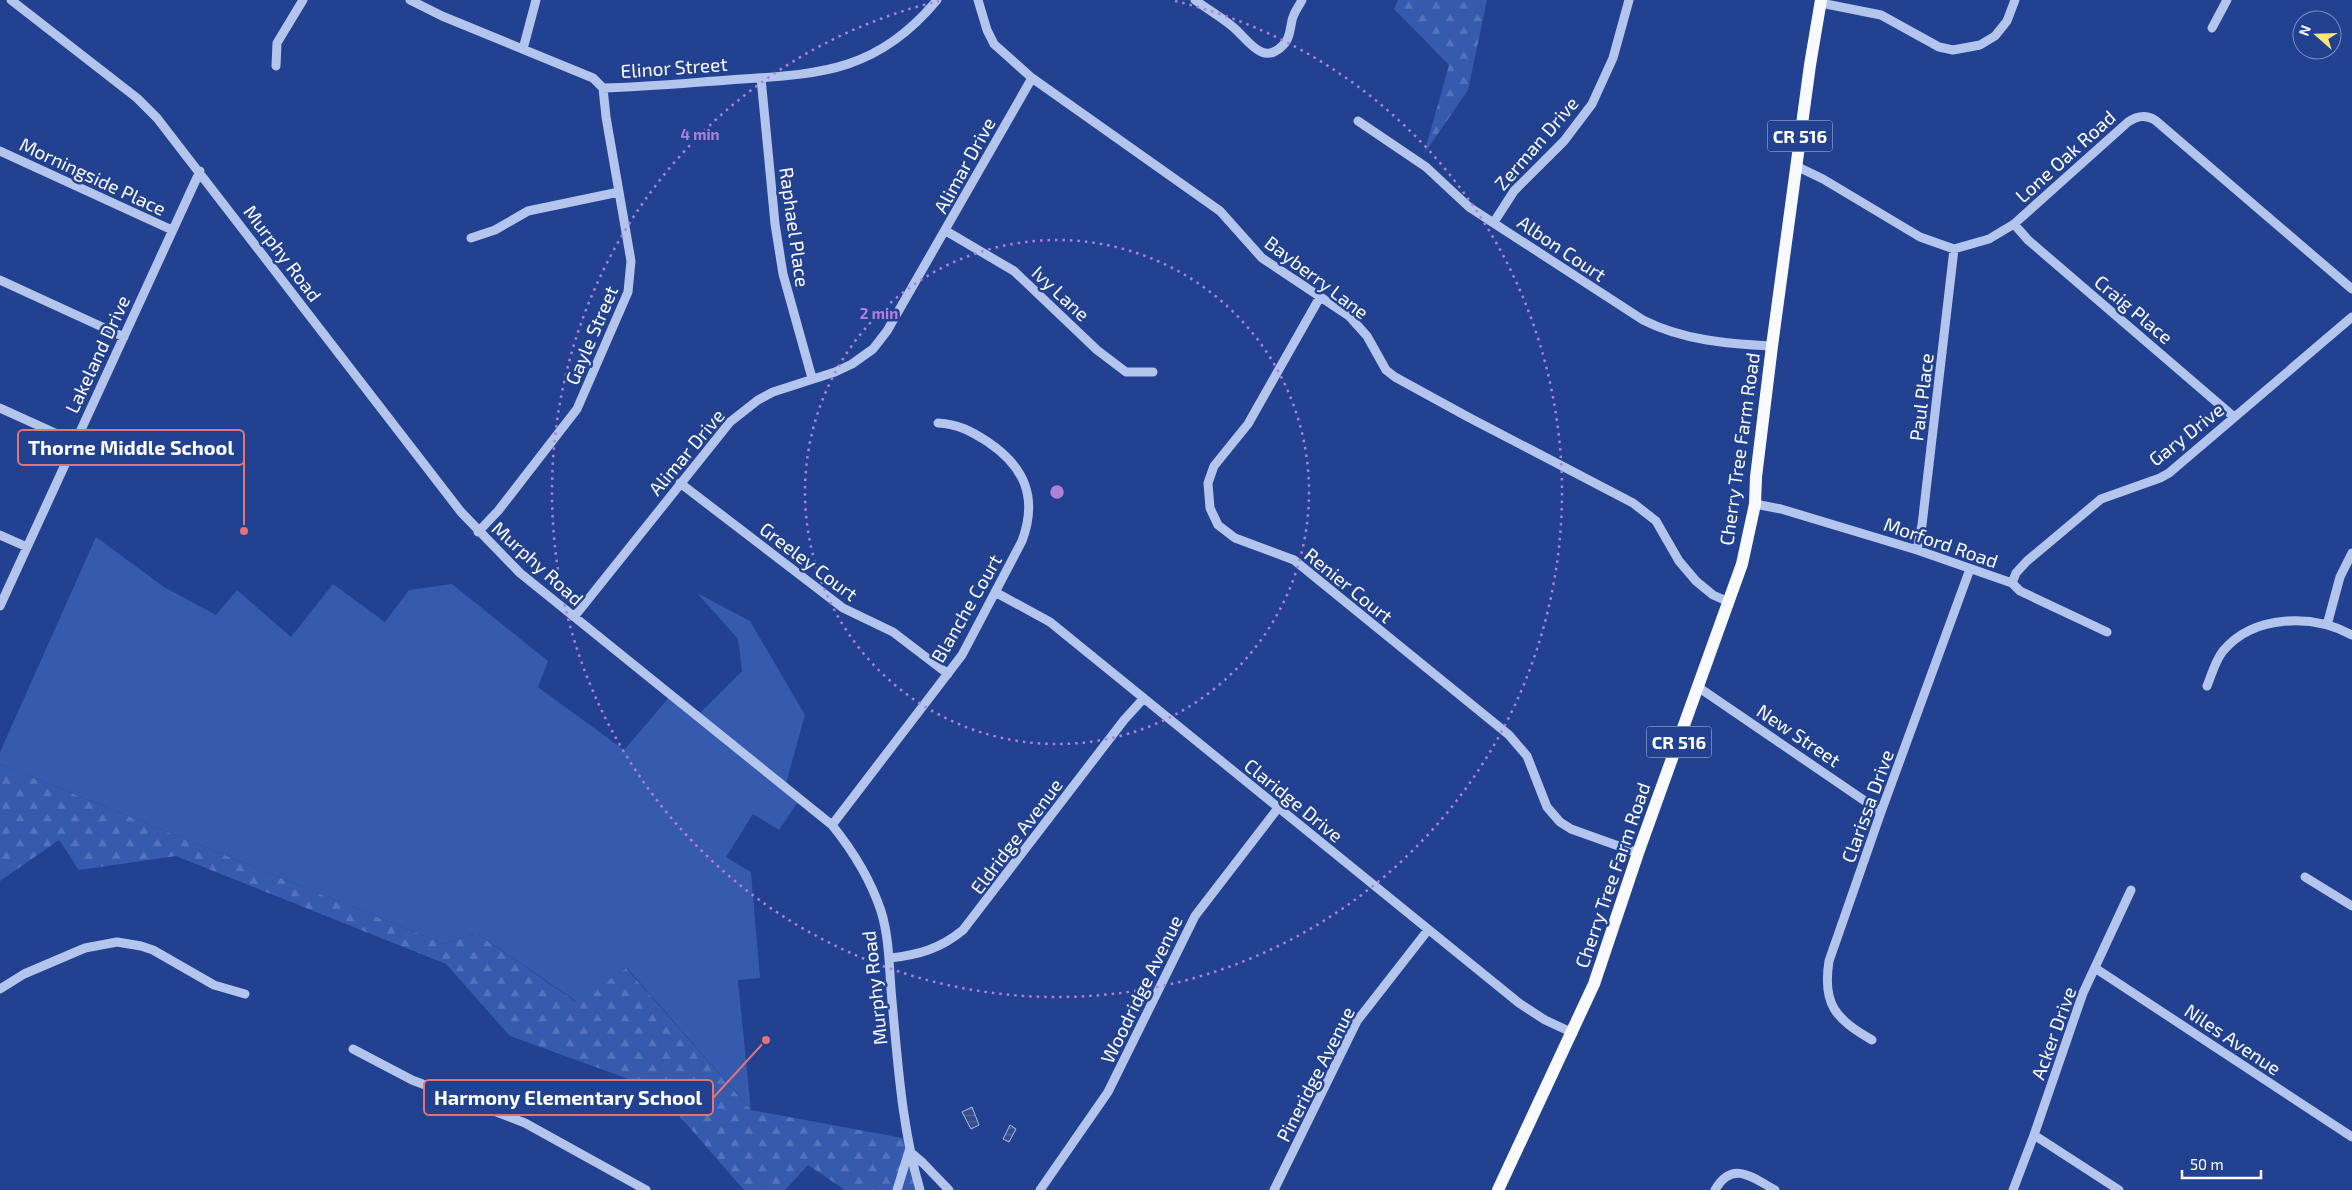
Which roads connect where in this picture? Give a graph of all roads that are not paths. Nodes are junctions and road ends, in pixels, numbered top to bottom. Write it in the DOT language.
graph roads {
  1 [pos="11,0"];
  2 [pos="303,0"];
  3 [pos="410,0"];
  4 [pos="536,0"];
  5 [pos="937,0"];
  6 [pos="978,0"];
  7 [pos="1195,0"];
  8 [pos="1302,0"];
  9 [pos="1629,0"];
  10 [pos="2015,0"];
  11 [pos="2228,0"];
  12 [pos="1821,2"];
  13 [pos="2212,28"];
  14 [pos="524,50"];
  15 [pos="276,66"];
  16 [pos="761,78"];
  17 [pos="1032,78"];
  18 [pos="603,88"];
  19 [pos="1358,121"];
  20 [pos="0,151"];
  21 [pos="1796,166"];
  22 [pos="200,171"];
  23 [pos="618,192"];
  24 [pos="1494,222"];
  25 [pos="2014,224"];
  26 [pos="172,230"];
  27 [pos="946,231"];
  28 [pos="471,238"];
  29 [pos="1954,249"];
  30 [pos="0,280"];
  31 [pos="2352,288"];
  32 [pos="1320,298"];
  33 [pos="2352,317"];
  34 [pos="124,336"];
  35 [pos="1772,346"];
  36 [pos="1153,372"];
  37 [pos="812,378"];
  38 [pos="0,408"];
  39 [pos="2234,417"];
  40 [pos="938,423"];
  41 [pos="75,442"];
  42 [pos="680,483"];
  43 [pos="1755,504"];
  44 [pos="478,532"];
  45 [pos="0,535"];
  46 [pos="27,547"];
  47 [pos="1917,550"];
  48 [pos="2352,553"];
  49 [pos="1970,569"];
  50 [pos="2012,583"];
  51 [pos="995,592"];
  52 [pos="1729,602"];
  53 [pos="0,606"];
  54 [pos="574,617"];
  55 [pos="2327,625"];
  56 [pos="2107,632"];
  57 [pos="2352,635"];
  58 [pos="948,674"];
  59 [pos="2207,686"];
  60 [pos="1698,687"];
  61 [pos="1144,698"];
  62 [pos="1278,808"];
  63 [pos="1881,812"];
  64 [pos="832,825"];
  65 [pos="1638,853"];
  66 [pos="2305,877"];
  67 [pos="2131,890"];
  68 [pos="2352,906"];
  69 [pos="1428,930"];
  70 [pos="890,958"];
  71 [pos="2095,968"];
  72 [pos="0,989"];
  73 [pos="245,994"];
  74 [pos="1573,1033"];
  75 [pos="1872,1040"];
  76 [pos="352,1049"];
  77 [pos="2034,1135"];
  78 [pos="2352,1137"];
  79 [pos="909,1151"];
  80 [pos="646,1190"];
  81 [pos="897,1190"];
  82 [pos="920,1190"];
  83 [pos="949,1190"];
  84 [pos="1040,1190"];
  85 [pos="1274,1190"];
  86 [pos="1498,1190"];
  87 [pos="1715,1190"];
  88 [pos="1775,1190"];
  89 [pos="2013,1190"];
  90 [pos="2119,1190"];
  1 -- 22 [label="street, Murphy Road"];
  2 -- 15 [label="street"];
  3 -- 14 [label="street, Elinor Street"];
  4 -- 14 [label="street"];
  5 -- 16 [label="street, Elinor Street"];
  6 -- 17 [label="street, Bayberry Lane"];
  7 -- 8 [label="street"];
  9 -- 24 [label="street, Zerman Drive"];
  10 -- 12 [label="street"];
  11 -- 13 [label="street"];
  12 -- 21 [label="main road, Cherry Tree Farm Road / CR 516"];
  14 -- 18 [label="street, Elinor Street"];
  16 -- 18 [label="street, Elinor Street"];
  16 -- 37 [label="street, Raphael Place"];
  17 -- 27 [label="street, Alimar Drive"];
  17 -- 32 [label="street, Bayberry Lane"];
  18 -- 23 [label="street, Gayle Street"];
  19 -- 24 [label="street, Albon Court"];
  20 -- 26 [label="street, Morningside Place"];
  21 -- 29 [label="street"];
  21 -- 35 [label="main road, Cherry Tree Farm Road / CR 516"];
  22 -- 26 [label="street, Lakeland Drive"];
  22 -- 44 [label="street, Murphy Road"];
  23 -- 28 [label="street"];
  23 -- 44 [label="street, Gayle Street"];
  24 -- 35 [label="street, Albon Court"];
  25 -- 29 [label="street, Lone Oak Road"];
  25 -- 31 [label="street, Lone Oak Road"];
  25 -- 39 [label="street, Craig Place"];
  26 -- 34 [label="street, Lakeland Drive"];
  27 -- 36 [label="street, Ivy Lane"];
  27 -- 37 [label="street, Alimar Drive"];
  29 -- 47 [label="street, Paul Place"];
  30 -- 34 [label="street"];
  32 -- 52 [label="street, Bayberry Lane"];
  32 -- 65 [label="street, Renier Court"];
  33 -- 39 [label="street, Gary Drive"];
  34 -- 41 [label="street, Lakeland Drive"];
  35 -- 43 [label="main road, Cherry Tree Farm Road / CR 516"];
  37 -- 42 [label="street, Alimar Drive"];
  38 -- 41 [label="street"];
  39 -- 50 [label="street, Gary Drive"];
  40 -- 51 [label="street, Blanche Court"];
  41 -- 46 [label="street, Lakeland Drive"];
  42 -- 54 [label="street, Alimar Drive"];
  42 -- 58 [label="street, Greeley Court"];
  43 -- 47 [label="street, Morford Road"];
  43 -- 52 [label="main road, Cherry Tree Farm Road / CR 516"];
  44 -- 54 [label="street, Murphy Road"];
  45 -- 46 [label="street"];
  46 -- 53 [label="street, Lakeland Drive"];
  47 -- 49 [label="street, Morford Road"];
  48 -- 55 [label="street"];
  49 -- 50 [label="street, Morford Road"];
  49 -- 63 [label="street, Clarissa Drive"];
  50 -- 56 [label="street, Morford Road"];
  51 -- 58 [label="street, Blanche Court"];
  51 -- 61 [label="street, Claridge Drive"];
  52 -- 60 [label="main road, Cherry Tree Farm Road / CR 516"];
  54 -- 64 [label="street, Murphy Road"];
  55 -- 57 [label="street"];
  55 -- 59 [label="street"];
  58 -- 64 [label="street, Blanche Court"];
  60 -- 63 [label="street, New Street"];
  60 -- 65 [label="main road, Cherry Tree Farm Road / CR 516"];
  61 -- 62 [label="street, Claridge Drive"];
  61 -- 70 [label="street, Eldridge Avenue"];
  62 -- 69 [label="street, Claridge Drive"];
  62 -- 84 [label="street, Woodridge Avenue"];
  63 -- 75 [label="street, Clarissa Drive"];
  64 -- 70 [label="street, Murphy Road"];
  65 -- 74 [label="main road, Cherry Tree Farm Road / CR 516"];
  66 -- 68 [label="street"];
  67 -- 71 [label="street, Acker Drive"];
  69 -- 74 [label="street, Claridge Drive"];
  69 -- 85 [label="street, Pineridge Avenue"];
  70 -- 79 [label="street, Murphy Road"];
  71 -- 77 [label="street, Acker Drive"];
  71 -- 78 [label="street, Niles Avenue"];
  72 -- 73 [label="street"];
  74 -- 86 [label="main road, Cherry Tree Farm Road / CR 516"];
  76 -- 80 [label="street"];
  77 -- 89 [label="street, Acker Drive"];
  77 -- 90 [label="street"];
  79 -- 81 [label="street"];
  79 -- 82 [label="street, Murphy Road"];
  79 -- 83 [label="street"];
  87 -- 88 [label="street"];
}
